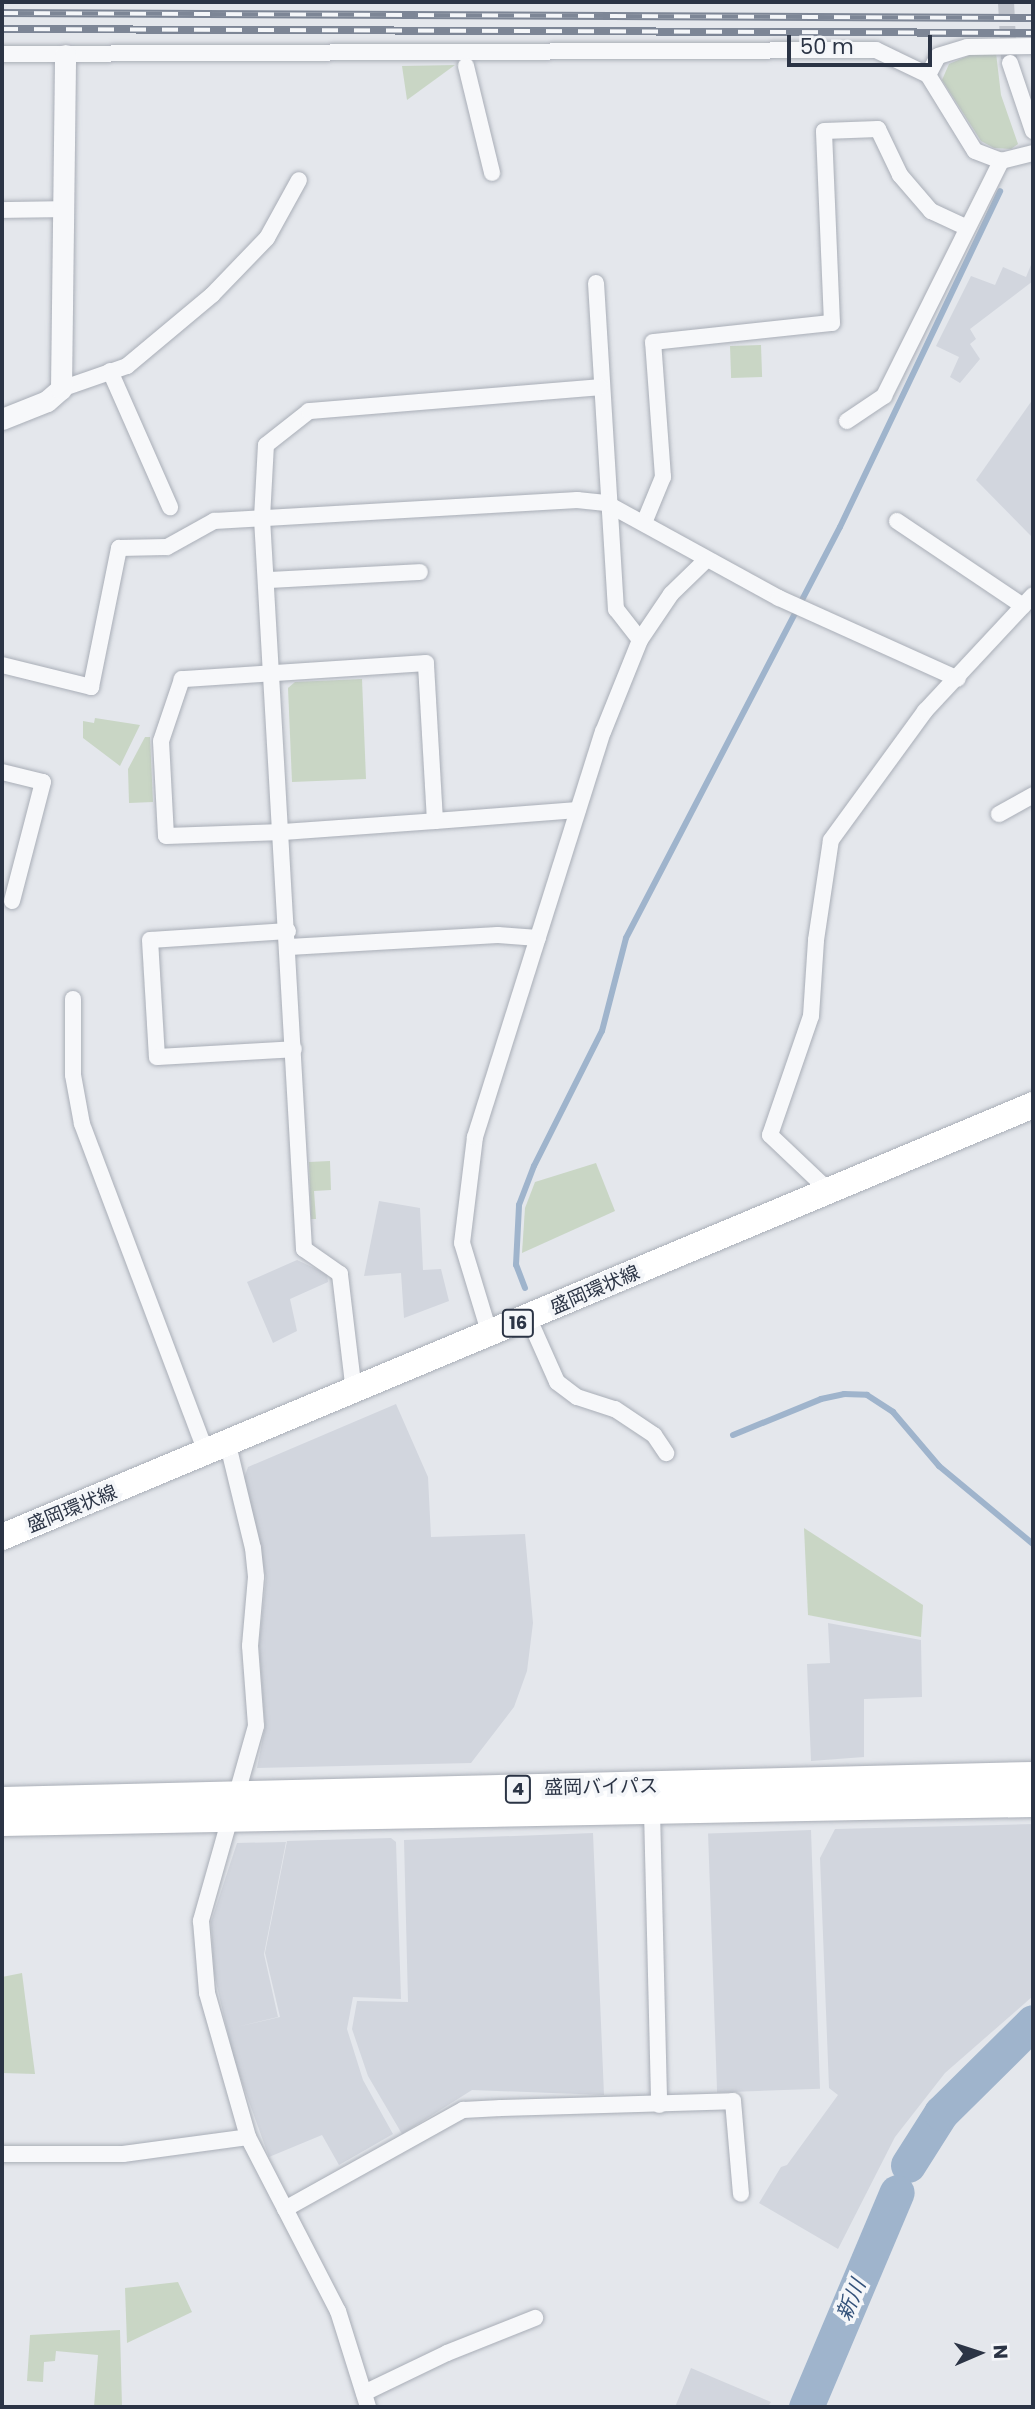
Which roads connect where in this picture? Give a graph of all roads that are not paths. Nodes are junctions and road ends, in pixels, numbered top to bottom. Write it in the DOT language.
graph roads {
  1 [pos="1033,46"];
  2 [pos="2,54"];
  3 [pos="65,55"];
  4 [pos="1010,63"];
  5 [pos="466,66"];
  6 [pos="928,75"];
  7 [pos="1033,131"];
  8 [pos="1033,153"];
  9 [pos="1001,161"];
  10 [pos="492,173"];
  11 [pos="299,180"];
  12 [pos="64,209"];
  13 [pos="2,210"];
  14 [pos="965,228"];
  15 [pos="596,284"];
  16 [pos="110,371"];
  17 [pos="600,387"];
  18 [pos="61,390"];
  19 [pos="2,419"];
  20 [pos="847,421"];
  21 [pos="606,503"];
  22 [pos="170,507"];
  23 [pos="262,518"];
  24 [pos="897,521"];
  25 [pos="645,523"];
  26 [pos="705,561"];
  27 [pos="420,572"];
  28 [pos="268,580"];
  29 [pos="1028,600"];
  30 [pos="640,640"];
  31 [pos="2,665"];
  32 [pos="274,673"];
  33 [pos="958,679"];
  34 [pos="2,772"];
  35 [pos="1033,795"];
  36 [pos="578,810"];
  37 [pos="999,814"];
  38 [pos="435,821"];
  39 [pos="283,832"];
  40 [pos="12,901"];
  41 [pos="538,938"];
  42 [pos="288,939"];
  43 [pos="73,999"];
  44 [pos="294,1049"];
  45 [pos="1033,1105"];
  46 [pos="828,1190"];
  47 [pos="529,1318"];
  48 [pos="491,1335"];
  49 [pos="354,1392"];
  50 [pos="222,1453"];
  51 [pos="666,1453"];
  52 [pos="2,1537"];
  53 [pos="1033,1776"];
  54 [pos="238,1797"];
  55 [pos="2,1801"];
  56 [pos="1033,1802"];
  57 [pos="652,1811"];
  58 [pos="2,1822"];
  59 [pos="659,2105"];
  60 [pos="248,2137"];
  61 [pos="2,2154"];
  62 [pos="741,2194"];
  63 [pos="285,2209"];
  64 [pos="535,2318"];
  65 [pos="366,2400"];
  1 -- 6 [label="street"];
  2 -- 3 [label="street"];
  3 -- 6 [label="street"];
  3 -- 12 [label="street"];
  4 -- 7 [label="street"];
  5 -- 10 [label="street"];
  6 -- 9 [label="street"];
  8 -- 9 [label="street"];
  9 -- 14 [label="street"];
  11 -- 16 [label="street"];
  12 -- 13 [label="street"];
  12 -- 18 [label="street"];
  14 -- 20 [label="street"];
  14 -- 25 [label="street"];
  15 -- 17 [label="street"];
  16 -- 18 [label="street"];
  16 -- 22 [label="street"];
  17 -- 21 [label="street"];
  17 -- 23 [label="street"];
  18 -- 19 [label="street"];
  21 -- 23 [label="street"];
  21 -- 25 [label="street"];
  21 -- 30 [label="street"];
  23 -- 28 [label="street"];
  23 -- 31 [label="street"];
  24 -- 29 [label="street"];
  25 -- 26 [label="street"];
  26 -- 30 [label="street"];
  26 -- 33 [label="street"];
  27 -- 28 [label="street"];
  28 -- 32 [label="street"];
  29 -- 33 [label="street"];
  30 -- 36 [label="street"];
  32 -- 38 [label="street"];
  32 -- 39 [label="street"];
  32 -- 39 [label="street"];
  33 -- 46 [label="street"];
  34 -- 40 [label="street"];
  35 -- 37 [label="street"];
  36 -- 38 [label="street"];
  36 -- 41 [label="street"];
  38 -- 39 [label="street"];
  39 -- 42 [label="street"];
  41 -- 42 [label="street"];
  41 -- 48 [label="street"];
  42 -- 44 [label="street"];
  42 -- 44 [label="street"];
  43 -- 50 [label="street"];
  44 -- 49 [label="street"];
  45 -- 46 [label="main road, 盛岡環状線 / 16"];
  46 -- 47 [label="main road, 盛岡環状線 / 16"];
  47 -- 48 [label="main road, 盛岡環状線 / 16"];
  47 -- 51 [label="street"];
  48 -- 49 [label="main road, 盛岡環状線 / 16"];
  49 -- 50 [label="main road, 盛岡環状線 / 16"];
  50 -- 52 [label="main road, 盛岡環状線 / 16"];
  50 -- 54 [label="street"];
  53 -- 54 [label="highway, 盛岡バイパス / 4"];
  54 -- 55 [label="highway, 盛岡バイパス / 4"];
  54 -- 57 [label="highway, 盛岡バイパス / 4"];
  54 -- 58 [label="highway, 盛岡バイパス / 4"];
  54 -- 60 [label="street"];
  56 -- 57 [label="highway, 盛岡バイパス / 4"];
  57 -- 59 [label="street"];
  59 -- 62 [label="street"];
  59 -- 63 [label="street"];
  60 -- 61 [label="street"];
  60 -- 63 [label="street"];
  63 -- 65 [label="street"];
  64 -- 65 [label="street"];
}
